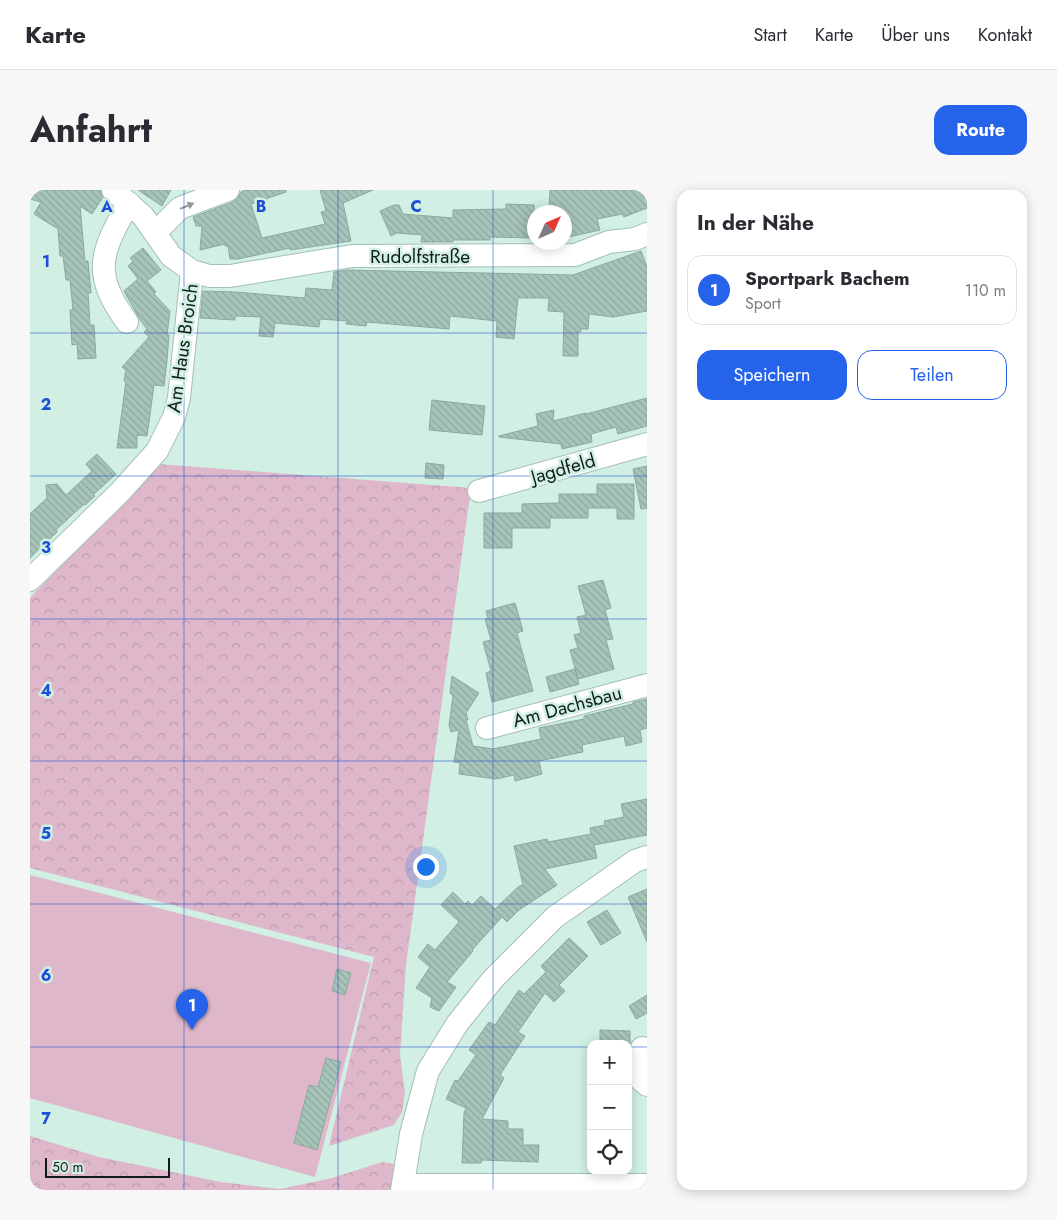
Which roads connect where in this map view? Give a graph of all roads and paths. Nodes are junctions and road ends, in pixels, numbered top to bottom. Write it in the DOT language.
graph roads {
  1 [pos="228,190"];
  2 [pos="121,197"];
  3 [pos="155,233"];
  4 [pos="647,234"];
  5 [pos="192,271"];
  6 [pos="126,322"];
  7 [pos="647,444"];
  8 [pos="479,491"];
  9 [pos="30,580"];
  10 [pos="647,684"];
  11 [pos="487,728"];
  12 [pos="647,857"];
  13 [pos="642,1048"];
  14 [pos="647,1085"];
  15 [pos="647,1185"];
  16 [pos="402,1187"];
  3 -- 1 [label="street, one-way"];
  2 -- 3 [label="street"];
  2 -- 6 [label="street"];
  3 -- 5 [label="street"];
  4 -- 5 [label="street, Rudolfstraße"];
  5 -- 9 [label="street, Am Haus Broich"];
  7 -- 8 [label="street, Jagdfeld"];
  10 -- 11 [label="street, Am Dachsbau"];
  12 -- 16 [label="street"];
  13 -- 14 [label="street"];
  15 -- 16 [label="street"];
}
